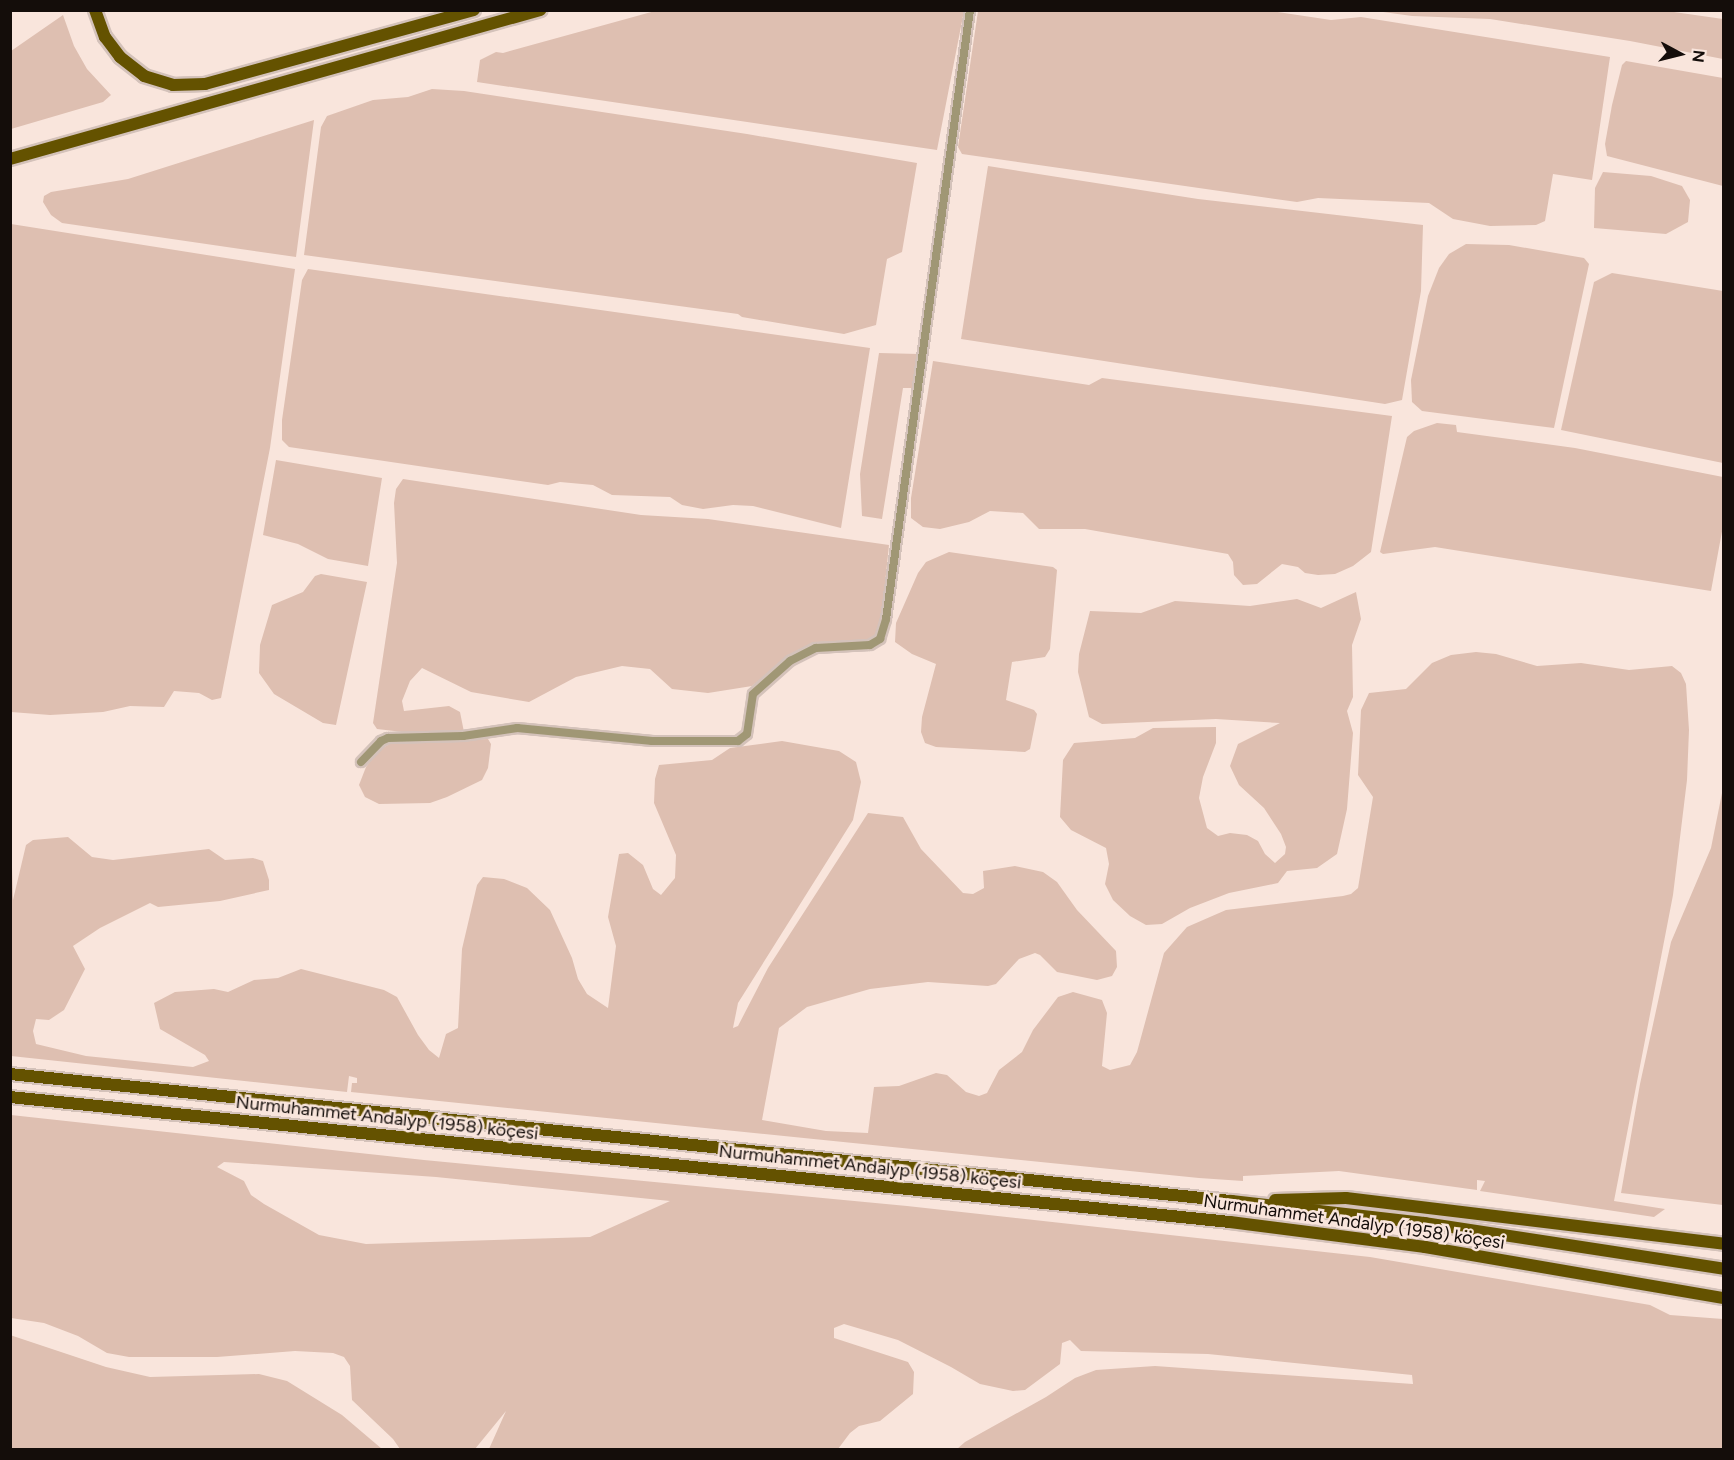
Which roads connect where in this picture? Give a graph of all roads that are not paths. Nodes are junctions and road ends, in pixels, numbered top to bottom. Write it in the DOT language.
graph roads {
  1 [pos="95,10"];
  2 [pos="474,10"];
  3 [pos="540,10"];
  4 [pos="970,10"];
  5 [pos="10,159"];
  6 [pos="361,762"];
  7 [pos="10,1074"];
  8 [pos="10,1097"];
  9 [pos="1231,1201"];
  10 [pos="1724,1244"];
  11 [pos="1724,1269"];
  12 [pos="1724,1298"];
  1 -- 2 [label="main road"];
  3 -- 5 [label="main road"];
  4 -- 6 [label="street"];
  7 -- 9 [label="main road, Nurmuhammet Andalyp (1958) köçesi"];
  8 -- 12 [label="main road, Nurmuhammet Andalyp (1958) köçesi"];
  9 -- 10 [label="main road"];
  9 -- 11 [label="main road, Nurmuhammet Andalyp (1958) köçesi"];
}
